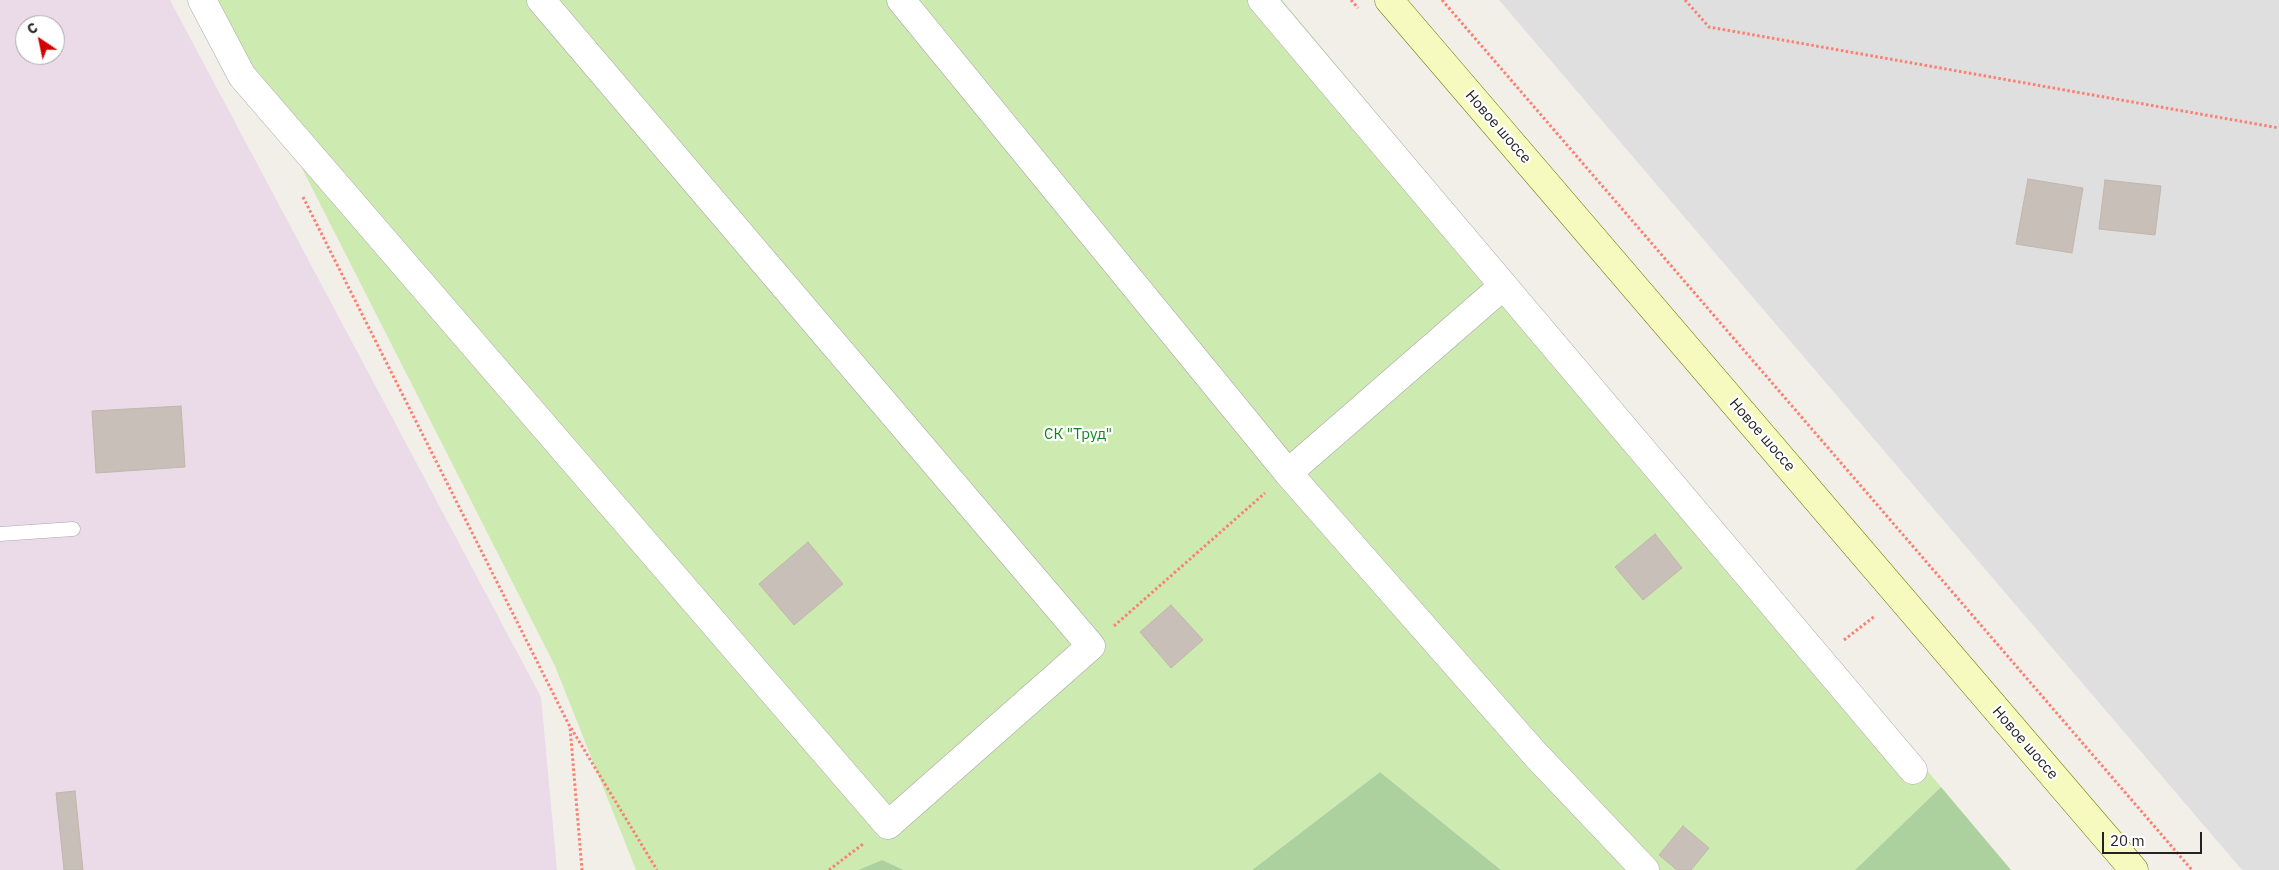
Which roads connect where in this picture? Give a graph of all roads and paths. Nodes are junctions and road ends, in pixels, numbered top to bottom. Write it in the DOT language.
graph roads {
  1 [pos="202,0"];
  2 [pos="541,0"];
  3 [pos="901,0"];
  4 [pos="1262,0"];
  5 [pos="1389,0"];
  6 [pos="1442,0"];
  7 [pos="1685,0"];
  8 [pos="2279,128"];
  9 [pos="300,192"];
  10 [pos="1503,286"];
  11 [pos="1288,473"];
  12 [pos="72,528"];
  13 [pos="0,534"];
  14 [pos="1875,616"];
  15 [pos="1091,646"];
  16 [pos="1819,659"];
  17 [pos="570,727"];
  18 [pos="1913,770"];
  19 [pos="888,825"];
  20 [pos="582,870"];
  21 [pos="657,870"];
  22 [pos="829,870"];
  23 [pos="1645,870"];
  24 [pos="2134,870"];
  25 [pos="2192,870"];
  1 -- 19 [label="street"];
  2 -- 15 [label="street"];
  3 -- 11 [label="street"];
  4 -- 10 [label="street"];
  5 -- 24 [label="main road, Новое шоссе"];
  6 -- 25 [label="path"];
  7 -- 8 [label="path"];
  9 -- 17 [label="path"];
  10 -- 11 [label="street"];
  10 -- 16 [label="street"];
  11 -- 15 [label="path"];
  11 -- 23 [label="street"];
  12 -- 13 [label="lane"];
  14 -- 16 [label="path"];
  15 -- 19 [label="street"];
  16 -- 18 [label="street"];
  17 -- 20 [label="path"];
  17 -- 21 [label="path"];
  19 -- 22 [label="path"];
}
